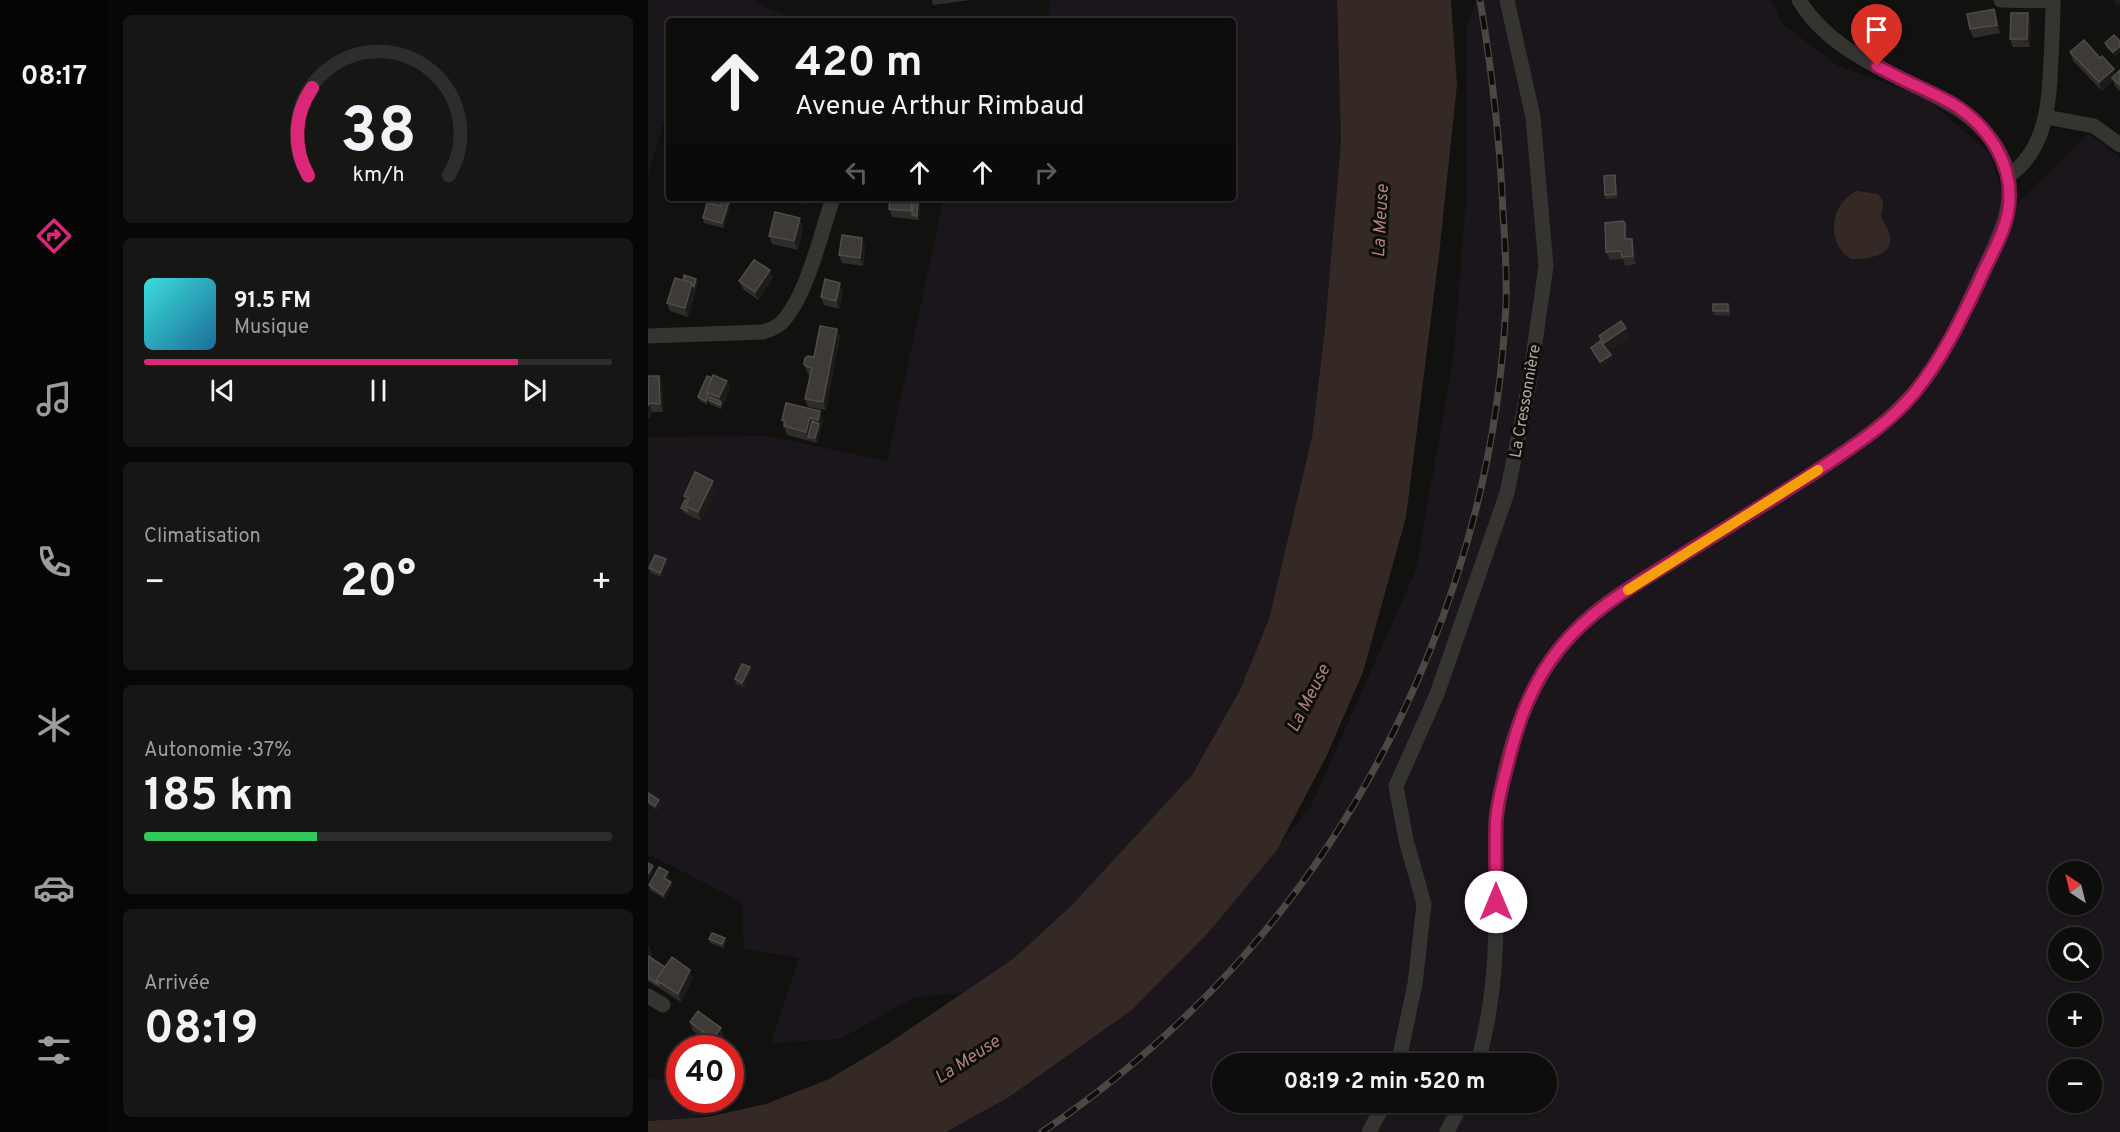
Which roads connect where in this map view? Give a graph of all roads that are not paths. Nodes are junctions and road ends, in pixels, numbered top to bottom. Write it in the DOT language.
graph roads {
  1 [pos="1507,0"];
  2 [pos="1798,0"];
  3 [pos="2001,0"];
  4 [pos="2053,1"];
  5 [pos="2046,117"];
  6 [pos="2120,146"];
  7 [pos="2008,176"];
  8 [pos="832,201"];
  9 [pos="648,336"];
  10 [pos="648,996"];
  11 [pos="663,1005"];
  12 [pos="1400,1053"];
  13 [pos="1480,1053"];
  14 [pos="1379,1113"];
  15 [pos="1456,1113"];
  16 [pos="1369,1132"];
  17 [pos="1447,1132"];
  1 -- 12 [label="street, La Cressonnière"];
  2 -- 7 [label="street"];
  3 -- 4 [label="street"];
  4 -- 5 [label="street"];
  5 -- 6 [label="street"];
  5 -- 7 [label="street"];
  7 -- 13 [label="street"];
  8 -- 9 [label="street"];
  10 -- 11 [label="street"];
  14 -- 16 [label="street"];
  15 -- 17 [label="street"];
}
